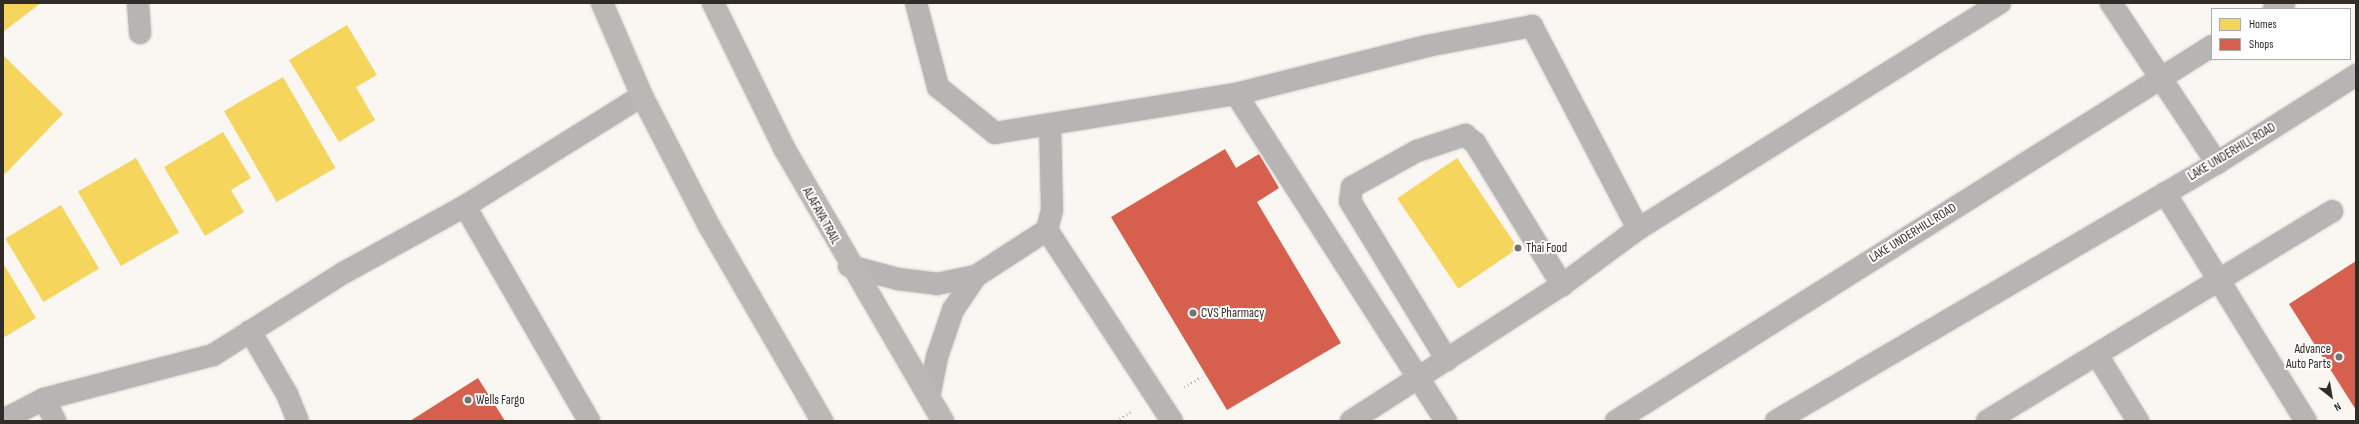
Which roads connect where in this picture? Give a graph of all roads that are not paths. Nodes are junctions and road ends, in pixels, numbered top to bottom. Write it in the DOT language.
graph roads {
  1 [pos="138,3"];
  2 [pos="602,3"];
  3 [pos="713,3"];
  4 [pos="916,3"];
  5 [pos="2000,3"];
  6 [pos="2111,3"];
  7 [pos="140,33"];
  8 [pos="2211,47"];
  9 [pos="2356,76"];
  10 [pos="2161,77"];
  11 [pos="1236,94"];
  12 [pos="642,96"];
  13 [pos="1050,124"];
  14 [pos="2217,163"];
  15 [pos="2165,192"];
  16 [pos="466,206"];
  17 [pos="2332,211"];
  18 [pos="1638,229"];
  19 [pos="1047,230"];
  20 [pos="849,266"];
  21 [pos="976,276"];
  22 [pos="2217,279"];
  23 [pos="1562,285"];
  24 [pos="250,331"];
  25 [pos="2097,355"];
  26 [pos="1447,360"];
  27 [pos="1417,380"];
  28 [pos="928,397"];
  29 [pos="44,399"];
  30 [pos="3,420"];
  31 [pos="297,420"];
  32 [pos="55,421"];
  33 [pos="589,421"];
  34 [pos="822,421"];
  35 [pos="943,421"];
  36 [pos="1172,421"];
  37 [pos="1351,421"];
  38 [pos="1446,421"];
  39 [pos="1616,421"];
  40 [pos="1776,421"];
  41 [pos="1987,421"];
  42 [pos="2138,421"];
  43 [pos="2306,421"];
  1 -- 7 [label="street"];
  2 -- 12 [label="main road"];
  3 -- 20 [label="main road, ALAFAYA TRAIL"];
  4 -- 13 [label="street"];
  5 -- 18 [label="street"];
  6 -- 10 [label="street"];
  8 -- 10 [label="street, LAKE UNDERHILL ROAD"];
  9 -- 14 [label="street, LAKE UNDERHILL ROAD"];
  10 -- 14 [label="street"];
  10 -- 39 [label="street, LAKE UNDERHILL ROAD"];
  11 -- 13 [label="street"];
  11 -- 18 [label="street"];
  11 -- 27 [label="street"];
  12 -- 16 [label="street"];
  12 -- 34 [label="main road"];
  13 -- 19 [label="street"];
  14 -- 15 [label="street, LAKE UNDERHILL ROAD"];
  15 -- 22 [label="street"];
  15 -- 40 [label="street, LAKE UNDERHILL ROAD"];
  16 -- 24 [label="street"];
  16 -- 33 [label="street"];
  17 -- 22 [label="street"];
  18 -- 23 [label="street"];
  19 -- 21 [label="street"];
  19 -- 36 [label="street"];
  20 -- 21 [label="street"];
  20 -- 28 [label="main road, ALAFAYA TRAIL"];
  21 -- 28 [label="street"];
  22 -- 25 [label="street"];
  22 -- 43 [label="street"];
  23 -- 26 [label="street"];
  23 -- 26 [label="street"];
  24 -- 29 [label="street"];
  24 -- 31 [label="street"];
  25 -- 41 [label="street"];
  25 -- 42 [label="street"];
  26 -- 27 [label="street"];
  27 -- 37 [label="street"];
  27 -- 38 [label="street"];
  28 -- 35 [label="main road, ALAFAYA TRAIL"];
  29 -- 30 [label="street"];
  29 -- 32 [label="street"];
}
